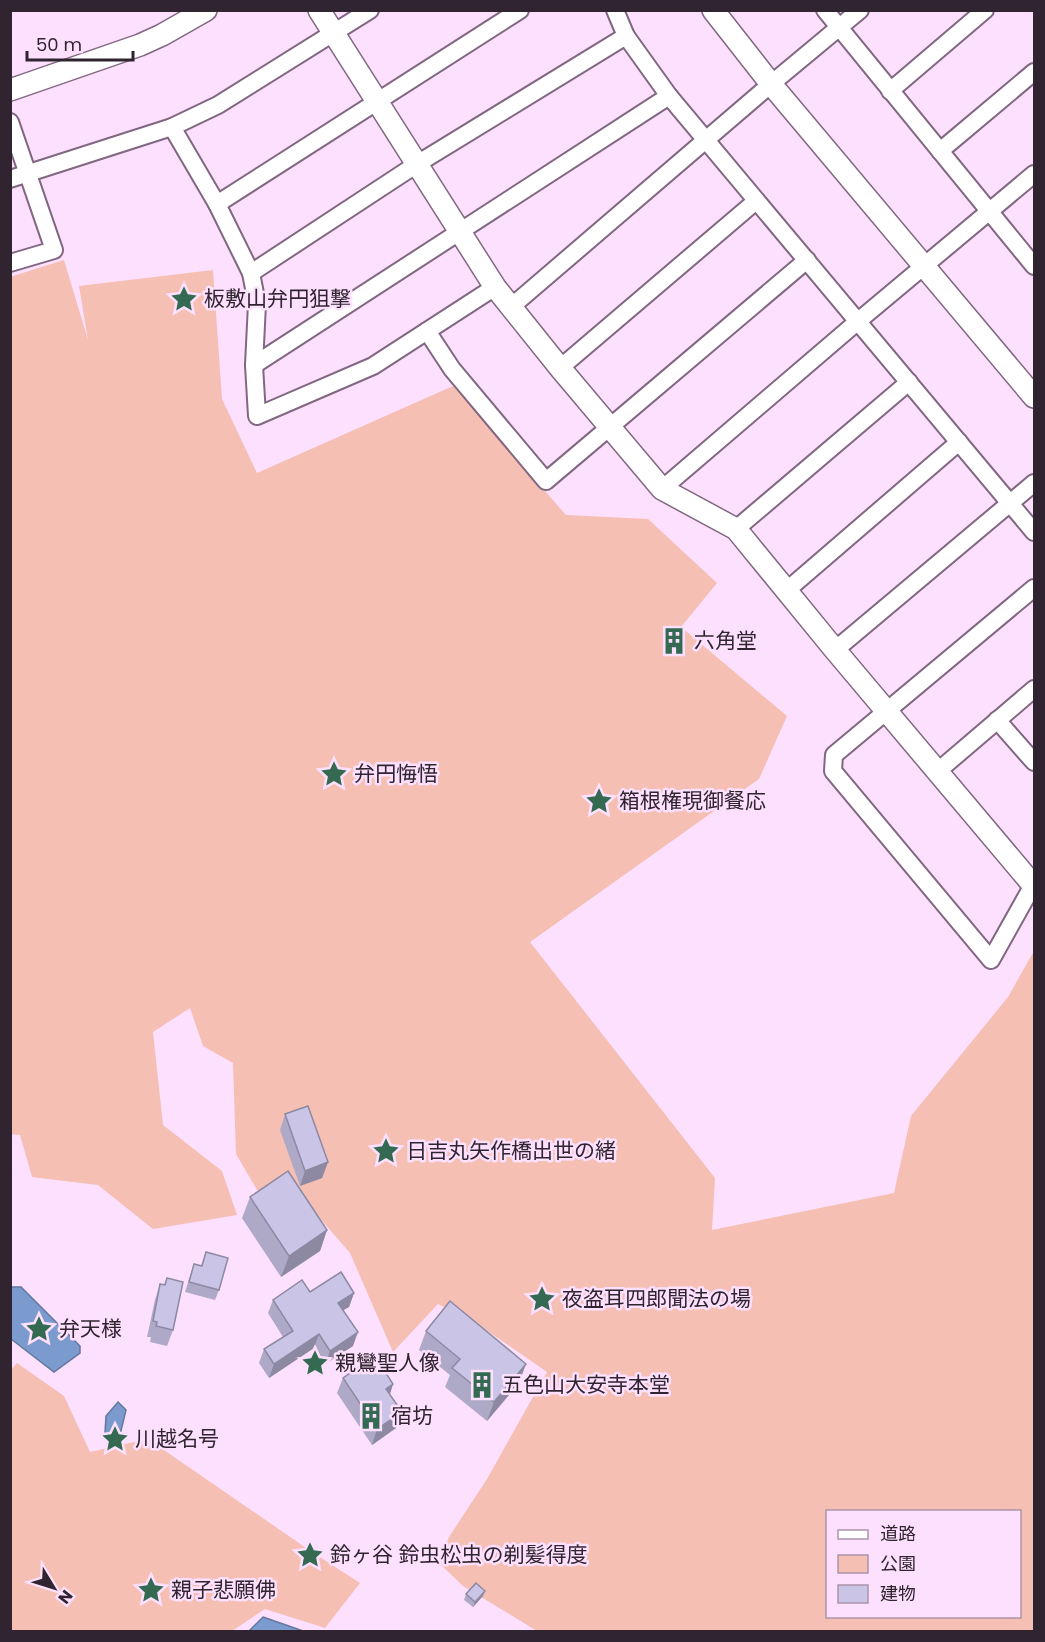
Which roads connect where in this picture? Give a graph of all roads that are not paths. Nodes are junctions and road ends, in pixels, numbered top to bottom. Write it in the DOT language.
graph roads {
  1 [pos="206,10"];
  2 [pos="319,10"];
  3 [pos="370,10"];
  4 [pos="520,10"];
  5 [pos="615,10"];
  6 [pos="712,10"];
  7 [pos="825,10"];
  8 [pos="861,10"];
  9 [pos="985,10"];
  10 [pos="839,28"];
  11 [pos="333,33"];
  12 [pos="626,36"];
  13 [pos="1035,72"];
  14 [pos="771,84"];
  15 [pos="10,90"];
  16 [pos="890,91"];
  17 [pos="669,96"];
  18 [pos="376,101"];
  19 [pos="10,122"];
  20 [pos="172,127"];
  21 [pos="706,140"];
  22 [pos="940,151"];
  23 [pos="417,164"];
  24 [pos="28,173"];
  25 [pos="1035,174"];
  26 [pos="10,179"];
  27 [pos="756,201"];
  28 [pos="217,204"];
  29 [pos="990,211"];
  30 [pos="459,232"];
  31 [pos="807,260"];
  32 [pos="10,263"];
  33 [pos="925,265"];
  34 [pos="1035,266"];
  35 [pos="251,273"];
  36 [pos="495,287"];
  37 [pos="511,307"];
  38 [pos="857,322"];
  39 [pos="427,331"];
  40 [pos="254,365"];
  41 [pos="560,368"];
  42 [pos="909,382"];
  43 [pos="1035,397"];
  44 [pos="610,427"];
  45 [pos="959,442"];
  46 [pos="1035,483"];
  47 [pos="662,489"];
  48 [pos="1010,503"];
  49 [pos="736,529"];
  50 [pos="1035,532"];
  51 [pos="1035,588"];
  52 [pos="786,591"];
  53 [pos="835,650"];
  54 [pos="1035,689"];
  55 [pos="886,712"];
  56 [pos="998,720"];
  57 [pos="1035,762"];
  58 [pos="938,771"];
  59 [pos="1034,884"];
  1 -- 15 [label="street"];
  2 -- 11 [label="street"];
  3 -- 11 [label="street"];
  4 -- 18 [label="street"];
  5 -- 12 [label="street"];
  6 -- 14 [label="street"];
  7 -- 10 [label="street"];
  8 -- 10 [label="street"];
  9 -- 16 [label="street"];
  10 -- 14 [label="street"];
  10 -- 16 [label="street"];
  11 -- 18 [label="street"];
  11 -- 20 [label="street"];
  12 -- 17 [label="street"];
  12 -- 23 [label="street"];
  13 -- 22 [label="street"];
  14 -- 21 [label="street"];
  14 -- 33 [label="street"];
  16 -- 22 [label="street"];
  17 -- 21 [label="street"];
  17 -- 30 [label="street"];
  18 -- 23 [label="street"];
  18 -- 28 [label="street"];
  19 -- 24 [label="street"];
  20 -- 24 [label="street"];
  20 -- 28 [label="street"];
  21 -- 27 [label="street"];
  21 -- 37 [label="street"];
  22 -- 29 [label="street"];
  23 -- 30 [label="street"];
  23 -- 35 [label="street"];
  24 -- 26 [label="street"];
  24 -- 32 [label="street"];
  25 -- 29 [label="street"];
  27 -- 31 [label="street"];
  27 -- 41 [label="street"];
  28 -- 35 [label="street"];
  29 -- 33 [label="street"];
  29 -- 34 [label="street"];
  30 -- 36 [label="street"];
  30 -- 40 [label="street"];
  31 -- 38 [label="street"];
  31 -- 44 [label="street"];
  33 -- 38 [label="street"];
  33 -- 43 [label="street"];
  35 -- 40 [label="street"];
  36 -- 37 [label="street"];
  36 -- 39 [label="street"];
  37 -- 41 [label="street"];
  38 -- 42 [label="street"];
  38 -- 47 [label="street"];
  39 -- 40 [label="street"];
  39 -- 44 [label="street"];
  41 -- 44 [label="street"];
  42 -- 45 [label="street"];
  42 -- 49 [label="street"];
  44 -- 47 [label="street"];
  45 -- 48 [label="street"];
  45 -- 52 [label="street"];
  46 -- 48 [label="street"];
  47 -- 49 [label="street"];
  48 -- 50 [label="street"];
  48 -- 53 [label="street"];
  49 -- 52 [label="street"];
  51 -- 55 [label="street"];
  52 -- 53 [label="street"];
  53 -- 55 [label="street"];
  54 -- 56 [label="street"];
  55 -- 58 [label="street"];
  55 -- 59 [label="street"];
  56 -- 57 [label="street"];
  56 -- 58 [label="street"];
  58 -- 59 [label="street"];
}
